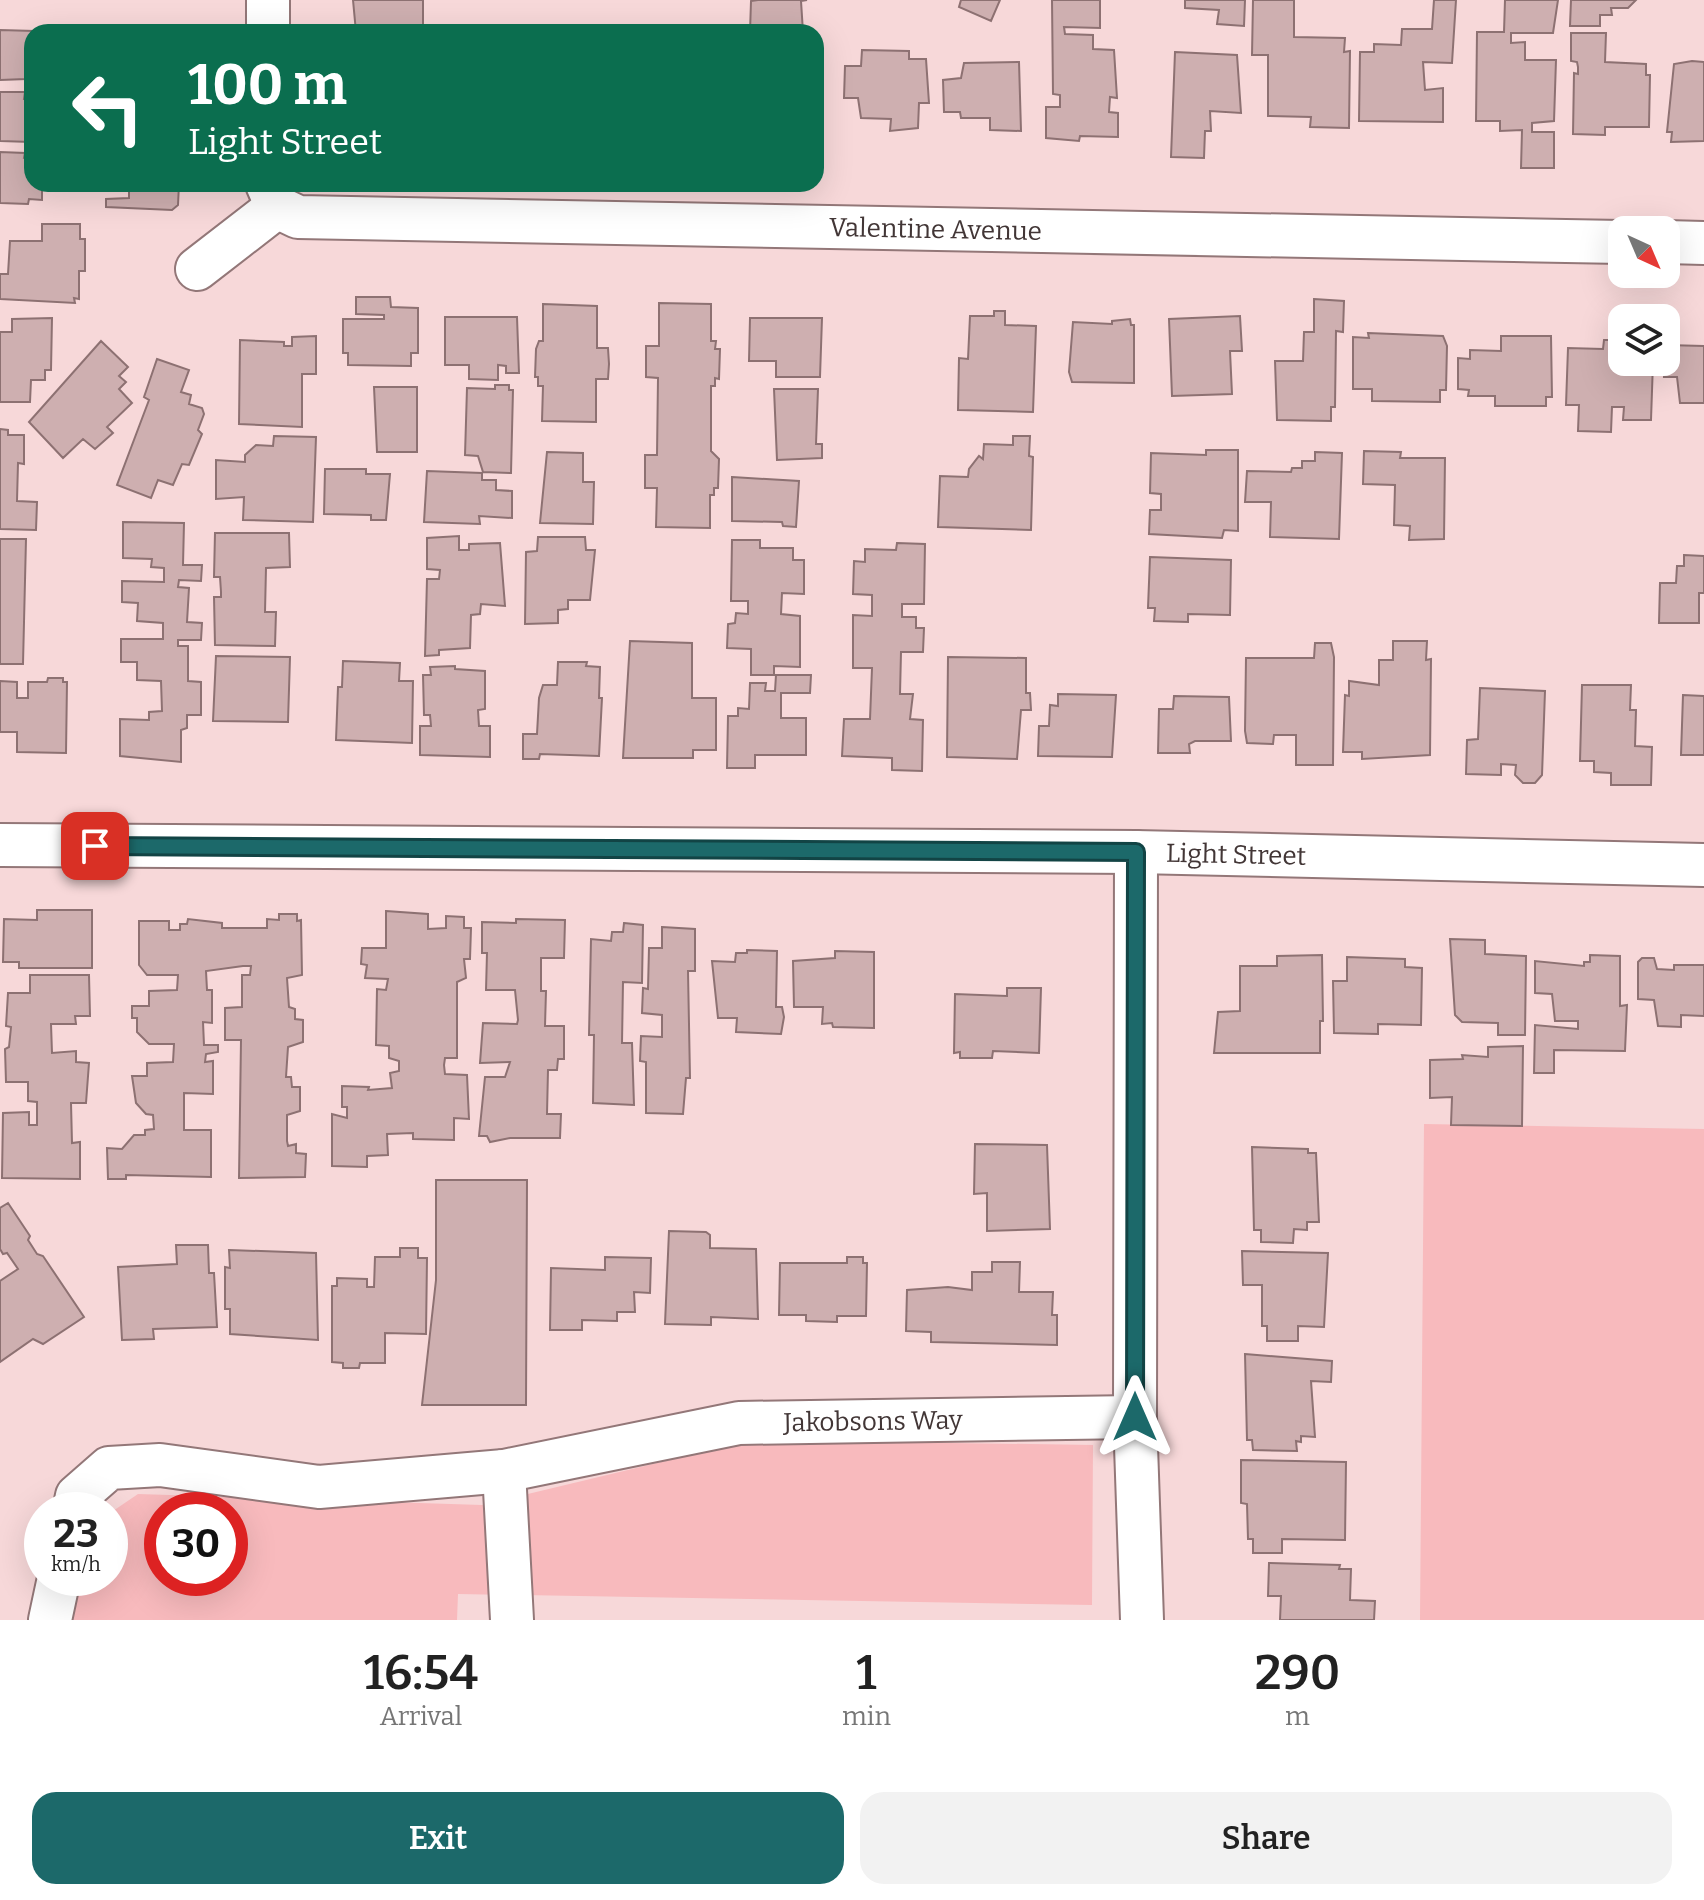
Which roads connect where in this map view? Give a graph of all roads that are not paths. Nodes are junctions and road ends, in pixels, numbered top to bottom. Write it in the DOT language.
graph roads {
  1 [pos="268,0"];
  2 [pos="268,24"];
  3 [pos="272,195"];
  4 [pos="1608,242"];
  5 [pos="1680,242"];
  6 [pos="1704,243"];
  7 [pos="197,269"];
  8 [pos="0,845"];
  9 [pos="1136,852"];
  10 [pos="1704,865"];
  11 [pos="1135,1417"];
  12 [pos="504,1471"];
  13 [pos="82,1492"];
  14 [pos="55,1596"];
  15 [pos="50,1620"];
  16 [pos="512,1620"];
  17 [pos="1142,1620"];
  1 -- 2 [label="street"];
  3 -- 4 [label="street, Valentine Avenue"];
  3 -- 7 [label="street"];
  5 -- 6 [label="street"];
  8 -- 9 [label="street, Light Street"];
  9 -- 10 [label="street, Light Street"];
  9 -- 11 [label="street"];
  11 -- 12 [label="street, Jakobsons Way"];
  11 -- 17 [label="street"];
  12 -- 13 [label="street, Jakobsons Way"];
  12 -- 16 [label="street"];
  14 -- 15 [label="street"];
}
